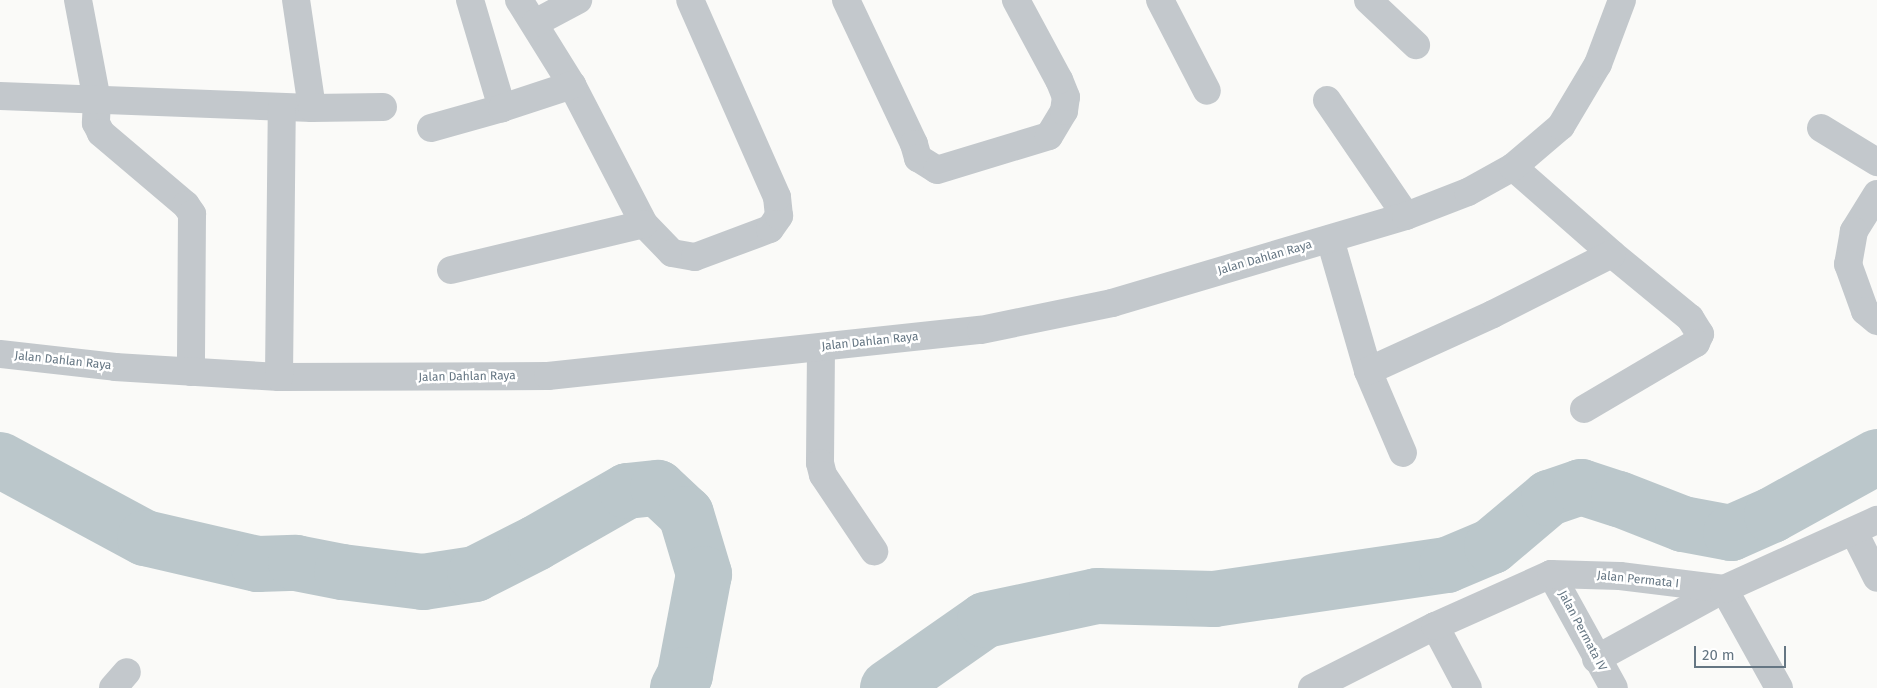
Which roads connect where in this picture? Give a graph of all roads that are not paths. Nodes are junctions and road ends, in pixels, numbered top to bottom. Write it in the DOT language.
graph roads {
  1 [pos="78,0"];
  2 [pos="296,0"];
  3 [pos="470,0"];
  4 [pos="519,0"];
  5 [pos="578,0"];
  6 [pos="690,0"];
  7 [pos="846,0"];
  8 [pos="1016,0"];
  9 [pos="1160,0"];
  10 [pos="1368,0"];
  11 [pos="1622,0"];
  12 [pos="535,23"];
  13 [pos="1416,45"];
  14 [pos="572,86"];
  15 [pos="1207,91"];
  16 [pos="0,96"];
  17 [pos="1327,100"];
  18 [pos="97,101"];
  19 [pos="383,107"];
  20 [pos="282,108"];
  21 [pos="312,108"];
  22 [pos="502,108"];
  23 [pos="431,128"];
  24 [pos="1821,128"];
  25 [pos="1877,162"];
  26 [pos="1513,168"];
  27 [pos="1877,194"];
  28 [pos="1406,216"];
  29 [pos="644,224"];
  30 [pos="1330,238"];
  31 [pos="1612,254"];
  32 [pos="451,270"];
  33 [pos="1877,322"];
  34 [pos="821,348"];
  35 [pos="0,354"];
  36 [pos="1368,371"];
  37 [pos="191,372"];
  38 [pos="279,377"];
  39 [pos="1584,409"];
  40 [pos="1403,453"];
  41 [pos="1866,526"];
  42 [pos="874,551"];
  43 [pos="1551,574"];
  44 [pos="1877,578"];
  45 [pos="1724,589"];
  46 [pos="1435,626"];
  47 [pos="1596,659"];
  48 [pos="1312,688"];
  49 [pos="1468,688"];
  50 [pos="1614,688"];
  51 [pos="1779,688"];
  1 -- 18 [label="street"];
  2 -- 21 [label="street"];
  3 -- 22 [label="street"];
  4 -- 12 [label="street"];
  5 -- 12 [label="street"];
  6 -- 29 [label="street"];
  7 -- 8 [label="street"];
  9 -- 15 [label="street"];
  10 -- 13 [label="street"];
  11 -- 26 [label="street, Jalan Dahlan Raya"];
  12 -- 14 [label="street"];
  14 -- 22 [label="street"];
  14 -- 29 [label="street"];
  16 -- 18 [label="street"];
  17 -- 28 [label="street"];
  18 -- 20 [label="street"];
  18 -- 37 [label="street"];
  19 -- 21 [label="street"];
  20 -- 21 [label="street"];
  20 -- 38 [label="street"];
  22 -- 23 [label="street"];
  24 -- 25 [label="street"];
  26 -- 28 [label="street, Jalan Dahlan Raya"];
  26 -- 31 [label="street"];
  27 -- 33 [label="street"];
  28 -- 30 [label="street, Jalan Dahlan Raya"];
  29 -- 32 [label="street"];
  30 -- 34 [label="street, Jalan Dahlan Raya"];
  30 -- 36 [label="street"];
  31 -- 36 [label="street"];
  31 -- 39 [label="street"];
  34 -- 38 [label="street, Jalan Dahlan Raya"];
  34 -- 42 [label="street"];
  35 -- 37 [label="street, Jalan Dahlan Raya"];
  36 -- 40 [label="street"];
  37 -- 38 [label="street, Jalan Dahlan Raya"];
  41 -- 44 [label="street"];
  41 -- 45 [label="street"];
  43 -- 45 [label="street, Jalan Permata I"];
  43 -- 46 [label="street"];
  43 -- 47 [label="street, Jalan Permata IV"];
  45 -- 47 [label="street"];
  45 -- 51 [label="street"];
  46 -- 48 [label="street"];
  46 -- 49 [label="street"];
  47 -- 50 [label="street, Jalan Permata IV"];
}
